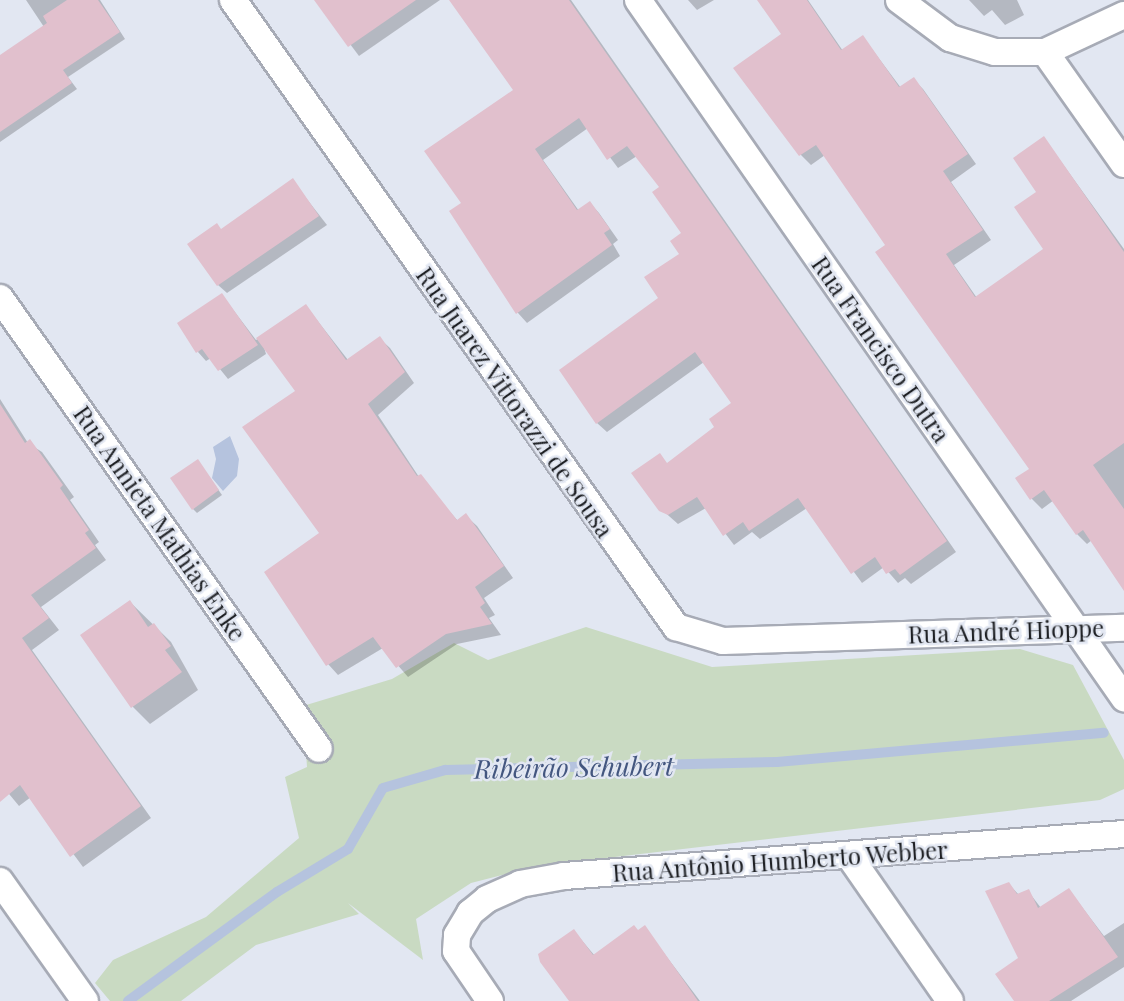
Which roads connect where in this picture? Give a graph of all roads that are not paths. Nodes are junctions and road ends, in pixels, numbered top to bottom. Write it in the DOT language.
graph roads {
  1 [pos="233,0"];
  2 [pos="638,0"];
  3 [pos="899,0"];
  4 [pos="1124,15"];
  5 [pos="1045,52"];
  6 [pos="1124,164"];
  7 [pos="0,298"];
  8 [pos="1074,626"];
  9 [pos="1124,628"];
  10 [pos="888,635"];
  11 [pos="1124,698"];
  12 [pos="319,749"];
  13 [pos="1124,834"];
  14 [pos="850,857"];
  15 [pos="0,880"];
  16 [pos="85,1001"];
  17 [pos="490,1001"];
  18 [pos="950,1001"];
  1 -- 10 [label="street, Rua Juarez Vittorazzi de Sousa"];
  2 -- 8 [label="street, Rua Francisco Dutra"];
  3 -- 5 [label="street"];
  4 -- 5 [label="street"];
  5 -- 6 [label="street"];
  7 -- 12 [label="street, Rua Annieta Mathias Enke"];
  8 -- 9 [label="street, Rua André Hioppe"];
  8 -- 10 [label="street, Rua André Hioppe"];
  8 -- 11 [label="street, Rua Francisco Dutra"];
  13 -- 14 [label="street, Rua Antônio Humberto Webber"];
  14 -- 17 [label="street, Rua Antônio Humberto Webber"];
  14 -- 18 [label="street"];
  15 -- 16 [label="street"];
}
